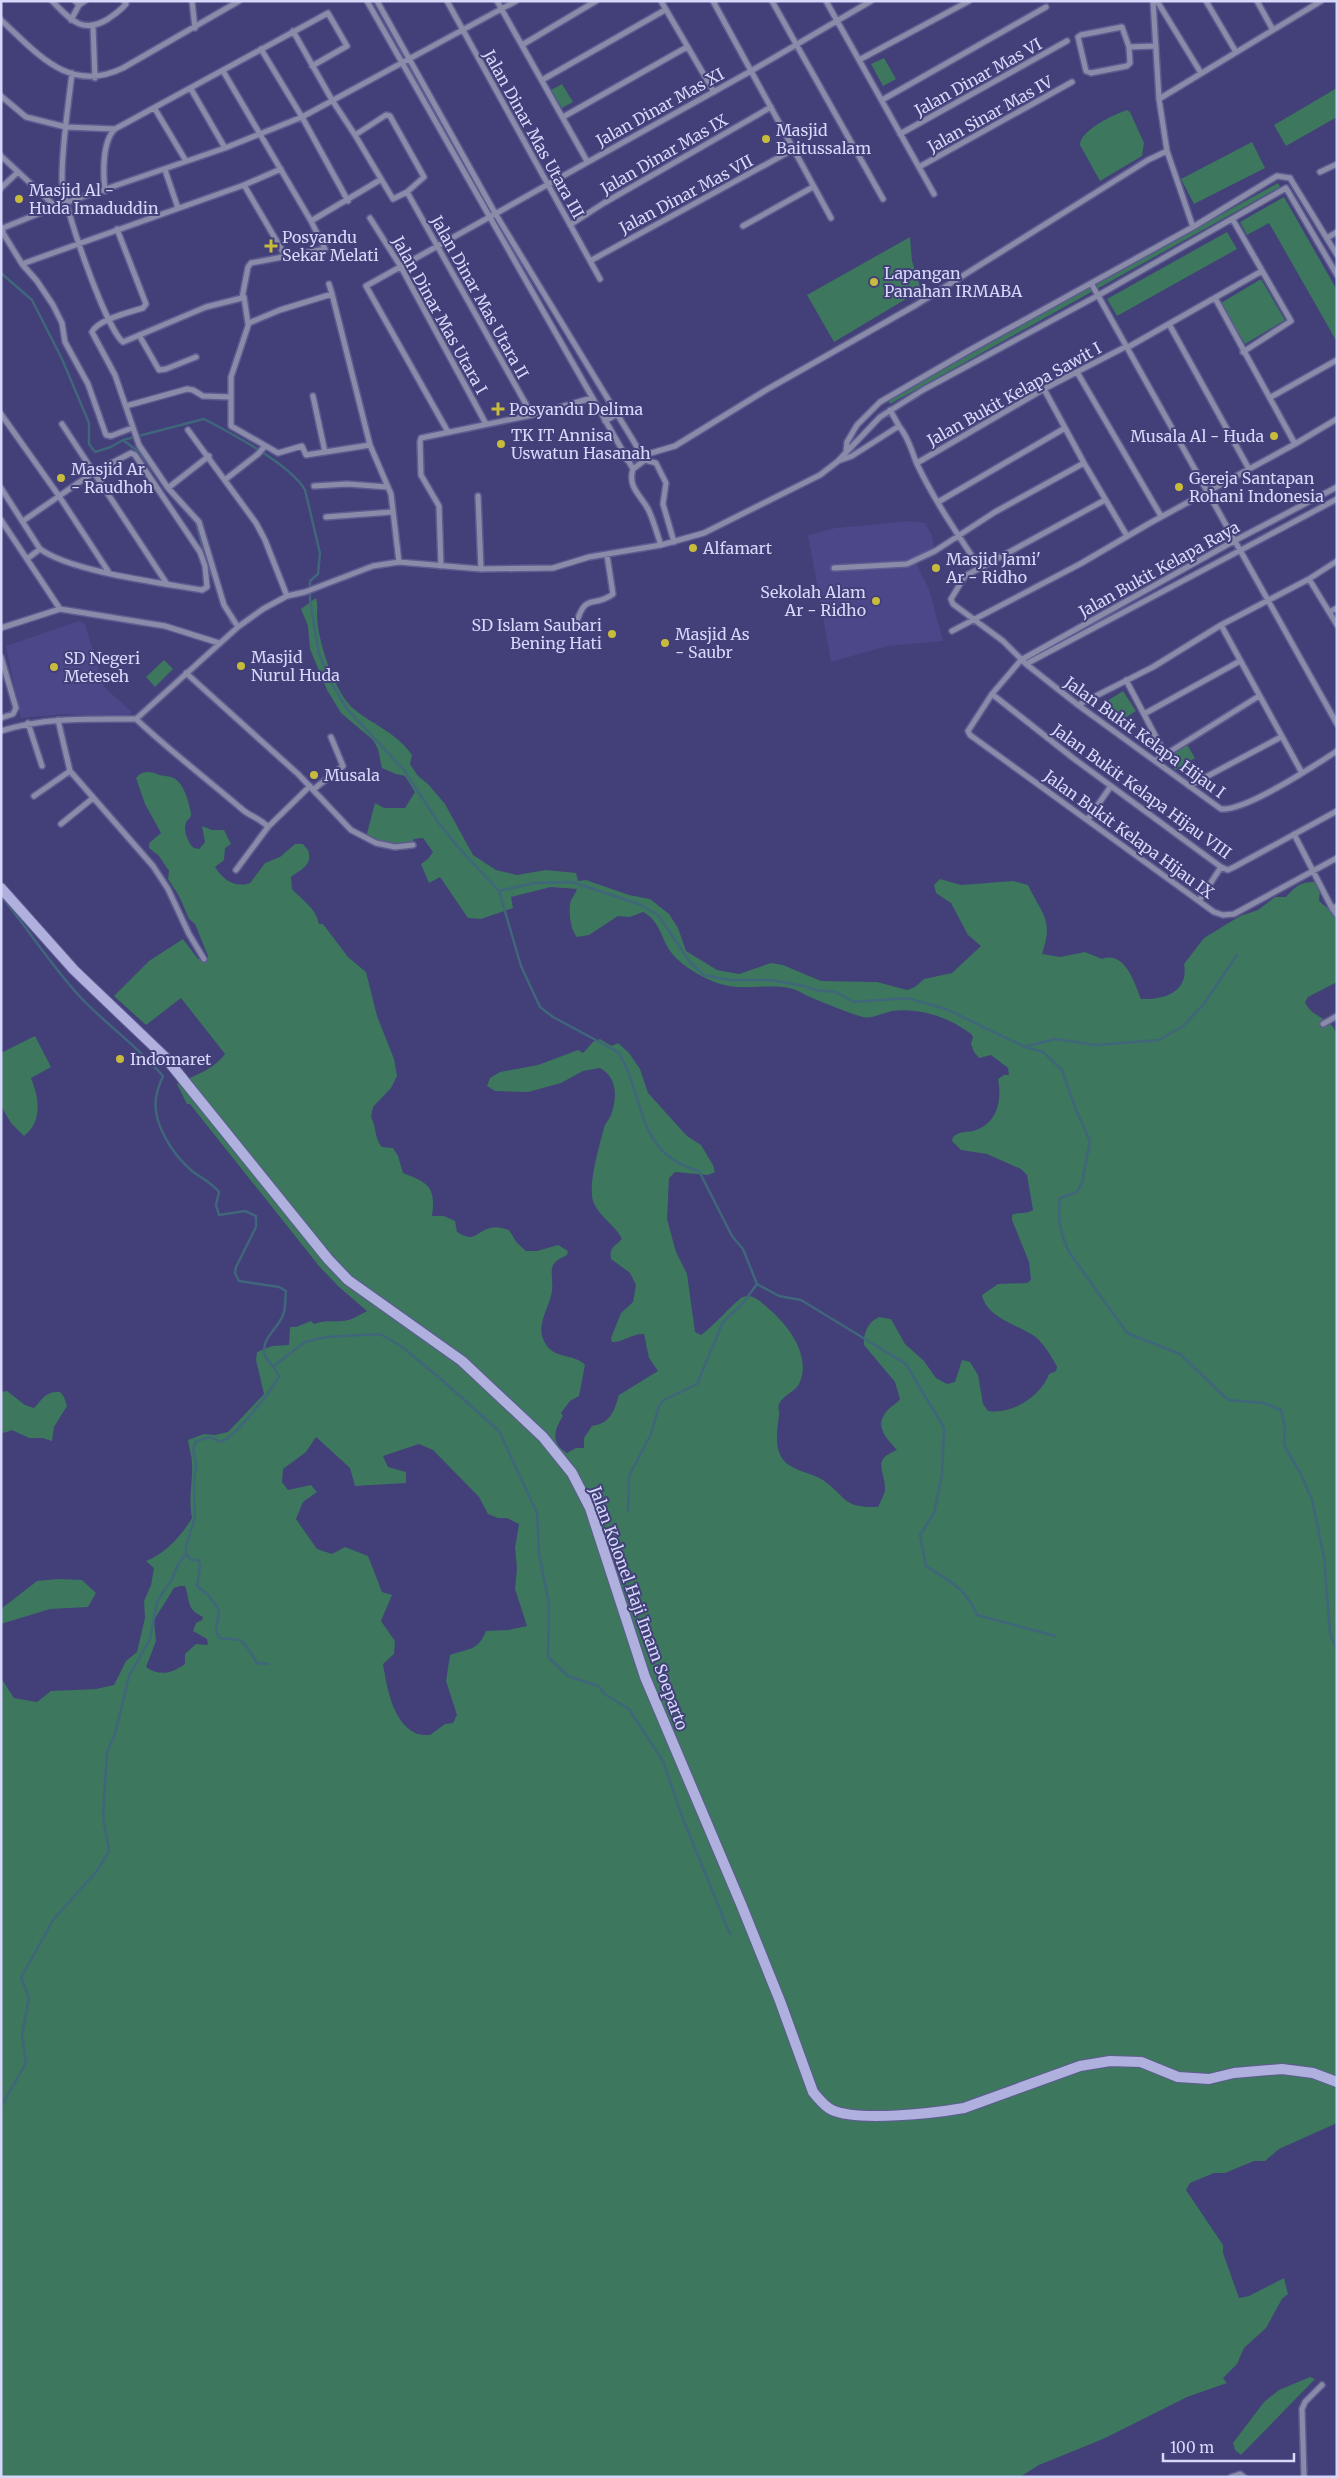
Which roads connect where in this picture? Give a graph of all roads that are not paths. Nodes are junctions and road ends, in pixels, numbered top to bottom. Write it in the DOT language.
graph roads {
  1 [pos="52,1"];
  2 [pos="85,1"];
  3 [pos="124,1"];
  4 [pos="192,1"];
  5 [pos="239,1"];
  6 [pos="367,1"];
  7 [pos="377,1"];
  8 [pos="447,1"];
  9 [pos="497,1"];
  10 [pos="516,1"];
  11 [pos="596,1"];
  12 [pos="661,1"];
  13 [pos="713,1"];
  14 [pos="772,1"];
  15 [pos="826,1"];
  16 [pos="871,1"];
  17 [pos="969,1"];
  18 [pos="1155,1"];
  19 [pos="1206,1"];
  20 [pos="1256,1"];
  21 [pos="1304,1"];
  22 [pos="1321,1"];
  23 [pos="77,3"];
  24 [pos="1046,7"];
  25 [pos="1309,8"];
  26 [pos="502,9"];
  27 [pos="665,10"];
  28 [pos="1,20"];
  29 [pos="71,20"];
  30 [pos="836,21"];
  31 [pos="94,26"];
  32 [pos="195,28"];
  33 [pos="462,30"];
  34 [pos="1273,30"];
  35 [pos="293,31"];
  36 [pos="1067,41"];
  37 [pos="522,45"];
  38 [pos="797,45"];
  39 [pos="1156,46"];
  40 [pos="687,47"];
  41 [pos="1129,48"];
  42 [pos="261,49"];
  43 [pos="1236,52"];
  44 [pos="408,59"];
  45 [pos="859,60"];
  46 [pos="401,63"];
  47 [pos="312,66"];
  48 [pos="223,71"];
  49 [pos="751,72"];
  50 [pos="1201,73"];
  51 [pos="72,74"];
  52 [pos="95,78"];
  53 [pos="542,80"];
  54 [pos="1072,82"];
  55 [pos="191,89"];
  56 [pos="714,92"];
  57 [pos="1,96"];
  58 [pos="1158,99"];
  59 [pos="332,100"];
  60 [pos="882,100"];
  61 [pos="771,107"];
  62 [pos="155,109"];
  63 [pos="302,116"];
  64 [pos="563,117"];
  65 [pos="66,127"];
  66 [pos="115,129"];
  67 [pos="260,133"];
  68 [pos="900,134"];
  69 [pos="355,135"];
  70 [pos="225,148"];
  71 [pos="794,149"];
  72 [pos="1167,151"];
  73 [pos="1,156"];
  74 [pos="186,161"];
  75 [pos="587,161"];
  76 [pos="1337,164"];
  77 [pos="919,167"];
  78 [pos="281,168"];
  79 [pos="165,170"];
  80 [pos="18,172"];
  81 [pos="1320,172"];
  82 [pos="1290,178"];
  83 [pos="380,180"];
  84 [pos="547,184"];
  85 [pos="244,185"];
  86 [pos="813,187"];
  87 [pos="1,188"];
  88 [pos="1286,188"];
  89 [pos="104,191"];
  90 [pos="407,192"];
  91 [pos="934,194"];
  92 [pos="883,199"];
  93 [pos="348,201"];
  94 [pos="65,203"];
  95 [pos="56,207"];
  96 [pos="178,208"];
  97 [pos="495,213"];
  98 [pos="489,217"];
  99 [pos="370,218"];
  100 [pos="831,218"];
  101 [pos="1233,220"];
  102 [pos="311,221"];
  103 [pos="570,225"];
  104 [pos="743,226"];
  105 [pos="1193,227"];
  106 [pos="117,230"];
  107 [pos="1337,232"];
  108 [pos="1327,238"];
  109 [pos="80,243"];
  110 [pos="437,245"];
  111 [pos="1335,248"];
  112 [pos="1337,255"];
  113 [pos="286,257"];
  114 [pos="590,261"];
  115 [pos="22,264"];
  116 [pos="401,267"];
  117 [pos="1262,271"];
  118 [pos="1337,275"];
  119 [pos="600,279"];
  120 [pos="1091,283"];
  121 [pos="329,284"];
  122 [pos="332,294"];
  123 [pos="1097,296"];
  124 [pos="244,297"];
  125 [pos="1215,298"];
  126 [pos="108,320"];
  127 [pos="248,324"];
  128 [pos="1169,324"];
  129 [pos="139,335"];
  130 [pos="1124,347"];
  131 [pos="1243,352"];
  132 [pos="196,357"];
  133 [pos="1337,360"];
  134 [pos="1077,372"];
  135 [pos="1044,390"];
  136 [pos="313,396"];
  137 [pos="230,397"];
  138 [pos="1271,397"];
  139 [pos="592,398"];
  140 [pos="126,406"];
  141 [pos="890,410"];
  142 [pos="1,414"];
  143 [pos="617,414"];
  144 [pos="532,415"];
  145 [pos="1337,419"];
  146 [pos="605,421"];
  147 [pos="62,424"];
  148 [pos="486,424"];
  149 [pos="899,426"];
  150 [pos="1065,428"];
  151 [pos="132,430"];
  152 [pos="188,430"];
  153 [pos="448,432"];
  154 [pos="1295,444"];
  155 [pos="370,445"];
  156 [pos="262,450"];
  157 [pos="324,452"];
  158 [pos="846,452"];
  159 [pos="209,456"];
  160 [pos="644,458"];
  161 [pos="627,460"];
  162 [pos="837,462"];
  163 [pos="1084,462"];
  164 [pos="917,463"];
  165 [pos="633,469"];
  166 [pos="1249,469"];
  167 [pos="94,472"];
  168 [pos="226,478"];
  169 [pos="314,486"];
  170 [pos="388,487"];
  171 [pos="1337,487"];
  172 [pos="1,488"];
  173 [pos="168,488"];
  174 [pos="1206,492"];
  175 [pos="59,496"];
  176 [pos="478,496"];
  177 [pos="1337,499"];
  178 [pos="1105,500"];
  179 [pos="938,502"];
  180 [pos="392,512"];
  181 [pos="1161,516"];
  182 [pos="326,517"];
  183 [pos="1,520"];
  184 [pos="23,522"];
  185 [pos="1127,536"];
  186 [pos="959,537"];
  187 [pos="1234,541"];
  188 [pos="674,542"];
  189 [pos="662,545"];
  190 [pos="40,549"];
  191 [pos="1239,550"];
  192 [pos="608,554"];
  193 [pos="27,559"];
  194 [pos="1337,561"];
  195 [pos="399,562"];
  196 [pos="441,566"];
  197 [pos="834,568"];
  198 [pos="980,568"];
  199 [pos="481,569"];
  200 [pos="108,572"];
  201 [pos="1309,579"];
  202 [pos="167,584"];
  203 [pos="286,596"];
  204 [pos="1268,600"];
  205 [pos="1118,606"];
  206 [pos="1337,608"];
  207 [pos="60,609"];
  208 [pos="1329,612"];
  209 [pos="1122,613"];
  210 [pos="973,620"];
  211 [pos="576,624"];
  212 [pos="1221,625"];
  213 [pos="1337,625"];
  214 [pos="238,627"];
  215 [pos="1,628"];
  216 [pos="952,631"];
  217 [pos="219,643"];
  218 [pos="1,657"];
  219 [pos="1021,660"];
  220 [pos="1240,661"];
  221 [pos="1026,664"];
  222 [pos="186,673"];
  223 [pos="1126,680"];
  224 [pos="992,694"];
  225 [pos="1259,696"];
  226 [pos="1078,705"];
  227 [pos="1144,714"];
  228 [pos="1,718"];
  229 [pos="136,719"];
  230 [pos="58,720"];
  231 [pos="28,723"];
  232 [pos="1337,724"];
  233 [pos="1,731"];
  234 [pos="331,737"];
  235 [pos="1281,737"];
  236 [pos="1337,751"];
  237 [pos="1165,754"];
  238 [pos="1155,761"];
  239 [pos="42,766"];
  240 [pos="70,771"];
  241 [pos="1302,773"];
  242 [pos="1111,786"];
  243 [pos="1189,786"];
  244 [pos="312,788"];
  245 [pos="34,796"];
  246 [pos="93,798"];
  247 [pos="1337,811"];
  248 [pos="1088,819"];
  249 [pos="61,824"];
  250 [pos="268,827"];
  251 [pos="1294,834"];
  252 [pos="413,845"];
  253 [pos="1337,858"];
  254 [pos="1221,868"];
  255 [pos="236,870"];
  256 [pos="1312,872"];
  257 [pos="1,888"];
  258 [pos="1199,901"];
  259 [pos="1335,907"];
  260 [pos="1337,916"];
  261 [pos="204,959"];
  262 [pos="1337,1016"];
  263 [pos="1323,1024"];
  264 [pos="1337,2082"];
  265 [pos="1322,2385"];
  266 [pos="1231,2477"];
  267 [pos="1244,2477"];
  268 [pos="1304,2477"];
  1 -- 29 [label="street"];
  2 -- 23 [label="street"];
  3 -- 31 [label="street"];
  4 -- 32 [label="street"];
  5 -- 32 [label="street"];
  6 -- 46 [label="street"];
  7 -- 44 [label="street"];
  8 -- 33 [label="street, Jalan Dinar Mas Utara III"];
  9 -- 26 [label="street"];
  10 -- 26 [label="street"];
  11 -- 37 [label="street"];
  12 -- 27 [label="street"];
  13 -- 49 [label="street"];
  14 -- 38 [label="street"];
  15 -- 30 [label="street"];
  16 -- 30 [label="street, Jalan Dinar Mas XI"];
  17 -- 45 [label="street"];
  18 -- 39 [label="street"];
  18 -- 50 [label="street"];
  19 -- 43 [label="street"];
  20 -- 34 [label="street"];
  21 -- 25 [label="street"];
  22 -- 25 [label="street"];
  23 -- 29 [label="street"];
  24 -- 60 [label="street"];
  25 -- 34 [label="street"];
  26 -- 33 [label="street"];
  26 -- 37 [label="street"];
  27 -- 40 [label="street"];
  27 -- 53 [label="street"];
  28 -- 51 [label="street"];
  29 -- 31 [label="street"];
  30 -- 38 [label="street, Jalan Dinar Mas XI"];
  30 -- 45 [label="street"];
  31 -- 52 [label="street"];
  32 -- 52 [label="street"];
  33 -- 44 [label="street"];
  33 -- 84 [label="street, Jalan Dinar Mas Utara III"];
  34 -- 43 [label="street"];
  35 -- 42 [label="street"];
  35 -- 47 [label="street"];
  35 -- 47 [label="street"];
  36 -- 68 [label="street, Jalan Dinar Mas VI"];
  37 -- 53 [label="street"];
  38 -- 49 [label="street, Jalan Dinar Mas XI"];
  38 -- 92 [label="street"];
  39 -- 41 [label="street"];
  39 -- 58 [label="street"];
  40 -- 56 [label="street"];
  40 -- 64 [label="street"];
  41 -- 41 [label="street"];
  42 -- 48 [label="street"];
  42 -- 63 [label="street"];
  43 -- 50 [label="street"];
  44 -- 46 [label="street"];
  44 -- 97 [label="street"];
  45 -- 60 [label="street"];
  46 -- 59 [label="street"];
  46 -- 98 [label="street"];
  47 -- 59 [label="street"];
  48 -- 55 [label="street"];
  48 -- 67 [label="street"];
  49 -- 56 [label="street, Jalan Dinar Mas XI"];
  49 -- 61 [label="street"];
  50 -- 58 [label="street"];
  51 -- 52 [label="street"];
  51 -- 65 [label="street"];
  53 -- 64 [label="street"];
  54 -- 77 [label="street, Jalan Sinar Mas IV"];
  55 -- 62 [label="street"];
  55 -- 70 [label="street"];
  56 -- 75 [label="street, Jalan Dinar Mas XI"];
  57 -- 65 [label="street"];
  58 -- 72 [label="street"];
  59 -- 63 [label="street"];
  59 -- 69 [label="street"];
  60 -- 68 [label="street"];
  61 -- 71 [label="street"];
  61 -- 103 [label="street, Jalan Dinar Mas IX"];
  62 -- 66 [label="street"];
  62 -- 74 [label="street"];
  63 -- 67 [label="street"];
  63 -- 93 [label="street"];
  64 -- 75 [label="street"];
  65 -- 66 [label="street"];
  65 -- 94 [label="street"];
  66 -- 89 [label="street"];
  67 -- 70 [label="street"];
  67 -- 78 [label="street"];
  68 -- 77 [label="street"];
  69 -- 83 [label="street"];
  69 -- 90 [label="street"];
  70 -- 74 [label="street"];
  71 -- 86 [label="street"];
  71 -- 114 [label="street, Jalan Dinar Mas VII"];
  72 -- 105 [label="street"];
  72 -- 160 [label="street"];
  73 -- 80 [label="street"];
  74 -- 79 [label="street"];
  75 -- 84 [label="street, Jalan Dinar Mas XI"];
  76 -- 81 [label="street"];
  77 -- 91 [label="street"];
  78 -- 85 [label="street"];
  78 -- 102 [label="street"];
  79 -- 89 [label="street"];
  79 -- 96 [label="street"];
  80 -- 87 [label="street"];
  80 -- 95 [label="street"];
  82 -- 88 [label="street"];
  82 -- 105 [label="street"];
  82 -- 108 [label="street"];
  83 -- 90 [label="street"];
  83 -- 93 [label="street"];
  84 -- 97 [label="street, Jalan Dinar Mas XI"];
  84 -- 103 [label="street, Jalan Dinar Mas Utara III"];
  85 -- 96 [label="street"];
  85 -- 113 [label="street"];
  86 -- 100 [label="street"];
  86 -- 104 [label="street"];
  88 -- 101 [label="street"];
  88 -- 118 [label="street"];
  89 -- 94 [label="street"];
  90 -- 110 [label="street, Jalan Dinar Mas Utara II"];
  93 -- 102 [label="street"];
  94 -- 95 [label="street"];
  94 -- 109 [label="street"];
  95 -- 115 [label="street"];
  96 -- 106 [label="street"];
  97 -- 98 [label="street, Jalan Dinar Mas XI"];
  97 -- 143 [label="street"];
  98 -- 110 [label="street, Jalan Dinar Mas XI"];
  98 -- 139 [label="street"];
  99 -- 116 [label="street, Jalan Dinar Mas Utara I"];
  101 -- 117 [label="street"];
  101 -- 123 [label="street"];
  102 -- 113 [label="street"];
  103 -- 114 [label="street, Jalan Dinar Mas Utara III"];
  105 -- 120 [label="street"];
  106 -- 109 [label="street"];
  106 -- 126 [label="street"];
  107 -- 108 [label="street"];
  108 -- 111 [label="street"];
  109 -- 115 [label="street"];
  109 -- 126 [label="street"];
  110 -- 116 [label="street, Jalan Dinar Mas XI"];
  110 -- 144 [label="street, Jalan Dinar Mas Utara II"];
  111 -- 112 [label="street"];
  113 -- 124 [label="street"];
  114 -- 119 [label="street, Jalan Dinar Mas Utara III"];
  115 -- 151 [label="street"];
  116 -- 148 [label="street, Jalan Dinar Mas Utara I"];
  116 -- 153 [label="street, Jalan Dinar Mas XI"];
  117 -- 125 [label="street, Jalan Bukit Kelapa Sawit I"];
  117 -- 131 [label="street"];
  120 -- 123 [label="street"];
  120 -- 158 [label="street"];
  121 -- 122 [label="street"];
  122 -- 127 [label="street"];
  122 -- 155 [label="street"];
  123 -- 130 [label="street"];
  123 -- 141 [label="street"];
  124 -- 127 [label="street"];
  124 -- 129 [label="street"];
  125 -- 128 [label="street, Jalan Bukit Kelapa Sawit I"];
  125 -- 131 [label="street"];
  126 -- 129 [label="street"];
  126 -- 140 [label="street"];
  127 -- 137 [label="street"];
  128 -- 130 [label="street, Jalan Bukit Kelapa Sawit I"];
  128 -- 166 [label="street"];
  129 -- 132 [label="street"];
  130 -- 134 [label="street, Jalan Bukit Kelapa Sawit I"];
  130 -- 174 [label="street"];
  131 -- 138 [label="street"];
  133 -- 138 [label="street"];
  134 -- 135 [label="street, Jalan Bukit Kelapa Sawit I"];
  134 -- 181 [label="street"];
  135 -- 150 [label="street"];
  135 -- 164 [label="street, Jalan Bukit Kelapa Sawit I"];
  136 -- 157 [label="street"];
  137 -- 140 [label="street"];
  137 -- 156 [label="street"];
  138 -- 154 [label="street"];
  139 -- 144 [label="street"];
  139 -- 146 [label="street"];
  140 -- 151 [label="street"];
  141 -- 149 [label="street"];
  141 -- 158 [label="street"];
  142 -- 175 [label="street"];
  143 -- 146 [label="street"];
  143 -- 160 [label="street"];
  144 -- 148 [label="street"];
  145 -- 154 [label="street"];
  146 -- 161 [label="street"];
  147 -- 167 [label="street"];
  148 -- 153 [label="street"];
  149 -- 162 [label="street"];
  149 -- 164 [label="street"];
  150 -- 163 [label="street"];
  150 -- 179 [label="street"];
  151 -- 173 [label="street"];
  152 -- 159 [label="street"];
  153 -- 196 [label="street"];
  154 -- 166 [label="street"];
  155 -- 157 [label="street"];
  155 -- 170 [label="street"];
  156 -- 157 [label="street"];
  156 -- 168 [label="street"];
  158 -- 162 [label="street"];
  159 -- 168 [label="street"];
  159 -- 173 [label="street"];
  160 -- 161 [label="street"];
  160 -- 165 [label="street"];
  160 -- 188 [label="street"];
  161 -- 165 [label="street"];
  162 -- 188 [label="street"];
  163 -- 178 [label="street"];
  163 -- 186 [label="street"];
  164 -- 179 [label="street"];
  165 -- 189 [label="street"];
  166 -- 174 [label="street"];
  167 -- 175 [label="street"];
  167 -- 202 [label="street"];
  167 -- 202 [label="street"];
  168 -- 203 [label="street"];
  169 -- 170 [label="street"];
  170 -- 180 [label="street"];
  171 -- 187 [label="street, Jalan Bukit Kelapa Raya"];
  172 -- 184 [label="street"];
  173 -- 214 [label="street"];
  174 -- 181 [label="street"];
  174 -- 187 [label="street"];
  175 -- 184 [label="street"];
  175 -- 200 [label="street"];
  176 -- 199 [label="street"];
  177 -- 191 [label="street, Jalan Bukit Kelapa Raya"];
  178 -- 185 [label="street"];
  178 -- 198 [label="street"];
  179 -- 186 [label="street"];
  180 -- 182 [label="street"];
  180 -- 195 [label="street"];
  181 -- 185 [label="street"];
  183 -- 193 [label="street"];
  184 -- 190 [label="street"];
  185 -- 210 [label="street"];
  186 -- 197 [label="street"];
  186 -- 198 [label="street"];
  187 -- 191 [label="street"];
  187 -- 205 [label="street, Jalan Bukit Kelapa Raya"];
  188 -- 189 [label="street"];
  189 -- 192 [label="street"];
  190 -- 193 [label="street"];
  190 -- 200 [label="street"];
  191 -- 204 [label="street"];
  191 -- 209 [label="street, Jalan Bukit Kelapa Raya"];
  192 -- 199 [label="street"];
  192 -- 211 [label="street"];
  193 -- 207 [label="street"];
  194 -- 201 [label="street"];
  195 -- 196 [label="street"];
  195 -- 203 [label="street"];
  196 -- 199 [label="street"];
  198 -- 210 [label="street, Jalan Bukit Kelapa Hijau I"];
  200 -- 202 [label="street"];
  201 -- 204 [label="street"];
  201 -- 208 [label="street"];
  203 -- 214 [label="street"];
  204 -- 212 [label="street"];
  204 -- 232 [label="street"];
  205 -- 209 [label="street"];
  205 -- 219 [label="street, Jalan Bukit Kelapa Raya"];
  206 -- 208 [label="street"];
  207 -- 215 [label="street"];
  207 -- 217 [label="street"];
  208 -- 213 [label="street"];
  209 -- 221 [label="street, Jalan Bukit Kelapa Raya"];
  210 -- 216 [label="street"];
  210 -- 219 [label="street, Jalan Bukit Kelapa Hijau I"];
  212 -- 220 [label="street"];
  212 -- 223 [label="street"];
  214 -- 217 [label="street"];
  217 -- 222 [label="street"];
  218 -- 228 [label="street"];
  219 -- 221 [label="street, Jalan Bukit Kelapa Hijau I"];
  219 -- 224 [label="street"];
  220 -- 225 [label="street"];
  220 -- 227 [label="street"];
  221 -- 226 [label="street, Jalan Bukit Kelapa Hijau I"];
  222 -- 229 [label="street"];
  222 -- 244 [label="street"];
  223 -- 226 [label="street"];
  223 -- 227 [label="street"];
  224 -- 242 [label="street, Jalan Bukit Kelapa Hijau VIII"];
  224 -- 248 [label="street, Jalan Bukit Kelapa Hijau IX"];
  225 -- 235 [label="street"];
  225 -- 237 [label="street"];
  226 -- 238 [label="street, Jalan Bukit Kelapa Hijau I"];
  227 -- 237 [label="street"];
  229 -- 230 [label="street"];
  229 -- 250 [label="street"];
  230 -- 231 [label="street"];
  230 -- 240 [label="street"];
  231 -- 233 [label="street"];
  231 -- 239 [label="street"];
  234 -- 244 [label="street"];
  235 -- 241 [label="street"];
  235 -- 243 [label="street"];
  236 -- 241 [label="street, Jalan Bukit Kelapa Hijau I"];
  237 -- 238 [label="street"];
  238 -- 243 [label="street, Jalan Bukit Kelapa Hijau I"];
  240 -- 245 [label="street"];
  240 -- 246 [label="street"];
  241 -- 243 [label="street, Jalan Bukit Kelapa Hijau I"];
  242 -- 248 [label="street"];
  242 -- 254 [label="street, Jalan Bukit Kelapa Hijau VIII"];
  244 -- 250 [label="street"];
  244 -- 252 [label="street"];
  246 -- 249 [label="street"];
  246 -- 261 [label="street"];
  247 -- 251 [label="street, Jalan Bukit Kelapa Hijau VIII"];
  248 -- 258 [label="street, Jalan Bukit Kelapa Hijau IX"];
  250 -- 255 [label="street"];
  251 -- 254 [label="street, Jalan Bukit Kelapa Hijau VIII"];
  251 -- 256 [label="street"];
  253 -- 256 [label="street, Jalan Bukit Kelapa Hijau IX"];
  254 -- 258 [label="street"];
  256 -- 258 [label="street, Jalan Bukit Kelapa Hijau IX"];
  256 -- 259 [label="street"];
  257 -- 264 [label="main road, Jalan Kolonel Haji Imam Soeparto"];
  259 -- 260 [label="street"];
  262 -- 263 [label="street"];
  265 -- 268 [label="street"];
  266 -- 267 [label="street"];
}
